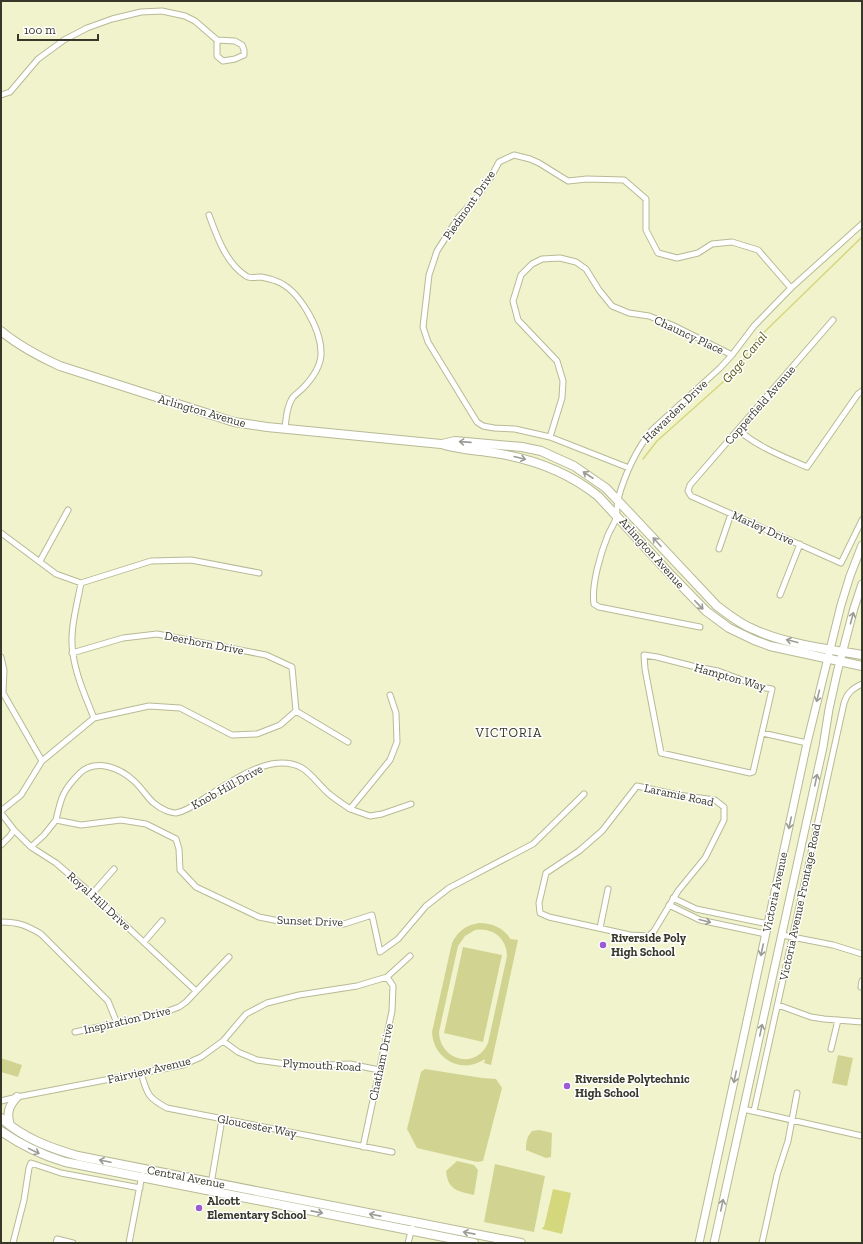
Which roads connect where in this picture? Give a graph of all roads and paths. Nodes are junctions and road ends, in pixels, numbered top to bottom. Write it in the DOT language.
graph roads {
  1 [pos="217,40"];
  2 [pos="1,95"];
  3 [pos="209,215"];
  4 [pos="862,224"];
  5 [pos="790,288"];
  6 [pos="833,320"];
  7 [pos="1,331"];
  8 [pos="732,355"];
  9 [pos="862,391"];
  10 [pos="285,429"];
  11 [pos="738,430"];
  12 [pos="550,437"];
  13 [pos="441,444"];
  14 [pos="629,468"];
  15 [pos="688,491"];
  16 [pos="618,500"];
  17 [pos="68,510"];
  18 [pos="616,514"];
  19 [pos="731,514"];
  20 [pos="862,520"];
  21 [pos="1,533"];
  22 [pos="800,544"];
  23 [pos="862,545"];
  24 [pos="719,549"];
  25 [pos="40,561"];
  26 [pos="259,573"];
  27 [pos="81,583"];
  28 [pos="862,584"];
  29 [pos="780,595"];
  30 [pos="700,627"];
  31 [pos="830,649"];
  32 [pos="843,651"];
  33 [pos="72,653"];
  34 [pos="862,655"];
  35 [pos="1,656"];
  36 [pos="828,659"];
  37 [pos="840,661"];
  38 [pos="862,666"];
  39 [pos="862,684"];
  40 [pos="390,695"];
  41 [pos="296,711"];
  42 [pos="94,718"];
  43 [pos="762,733"];
  44 [pos="348,742"];
  45 [pos="807,742"];
  46 [pos="42,761"];
  47 [pos="584,794"];
  48 [pos="410,804"];
  49 [pos="350,809"];
  50 [pos="1,812"];
  51 [pos="56,820"];
  52 [pos="14,830"];
  53 [pos="1,845"];
  54 [pos="31,847"];
  55 [pos="114,869"];
  56 [pos="608,889"];
  57 [pos="92,894"];
  58 [pos="673,898"];
  59 [pos="669,905"];
  60 [pos="162,921"];
  61 [pos="1,922"];
  62 [pos="768,924"];
  63 [pos="600,928"];
  64 [pos="766,934"];
  65 [pos="782,935"];
  66 [pos="793,937"];
  67 [pos="144,942"];
  68 [pos="862,954"];
  69 [pos="410,956"];
  70 [pos="229,957"];
  71 [pos="387,977"];
  72 [pos="862,981"];
  73 [pos="860,987"];
  74 [pos="196,991"];
  75 [pos="778,1005"];
  76 [pos="838,1020"];
  77 [pos="862,1022"];
  78 [pos="117,1023"];
  79 [pos="75,1032"];
  80 [pos="223,1041"];
  81 [pos="831,1049"];
  82 [pos="379,1070"];
  83 [pos="141,1073"];
  84 [pos="797,1093"];
  85 [pos="17,1097"];
  86 [pos="1,1101"];
  87 [pos="743,1109"];
  88 [pos="754,1111"];
  89 [pos="1,1118"];
  90 [pos="222,1119"];
  91 [pos="792,1119"];
  92 [pos="10,1125"];
  93 [pos="1,1131"];
  94 [pos="862,1136"];
  95 [pos="363,1147"];
  96 [pos="392,1152"];
  97 [pos="144,1169"];
  98 [pos="142,1178"];
  99 [pos="211,1182"];
  100 [pos="140,1188"];
  101 [pos="210,1191"];
  102 [pos="412,1226"];
  103 [pos="56,1241"];
  104 [pos="13,1243"];
  105 [pos="74,1243"];
  106 [pos="129,1243"];
  107 [pos="408,1243"];
  108 [pos="474,1243"];
  109 [pos="522,1243"];
  110 [pos="700,1243"];
  111 [pos="714,1243"];
  112 [pos="762,1243"];
  1 -- 1 [label="street"];
  1 -- 2 [label="street"];
  3 -- 10 [label="street"];
  4 -- 5 [label="street, Hawarden Drive"];
  5 -- 8 [label="street, Hawarden Drive"];
  5 -- 12 [label="street, Piedmont Drive"];
  6 -- 11 [label="street, Copperfield Avenue"];
  7 -- 10 [label="main road, Arlington Avenue"];
  8 -- 12 [label="street, Chauncy Place"];
  8 -- 14 [label="street, Hawarden Drive"];
  9 -- 11 [label="street"];
  10 -- 13 [label="main road, Arlington Avenue"];
  11 -- 15 [label="street, Copperfield Avenue"];
  12 -- 14 [label="street, Piedmont Drive"];
  16 -- 13 [label="main road, Arlington Avenue, one-way"];
  13 -- 18 [label="main road, Arlington Avenue, one-way"];
  14 -- 16 [label="street, Hawarden Drive"];
  15 -- 19 [label="street, Marley Drive"];
  16 -- 18 [label="street, Hawarden Drive"];
  31 -- 16 [label="main road, Arlington Avenue, one-way"];
  17 -- 25 [label="street"];
  18 -- 30 [label="street, Hawarden Drive"];
  18 -- 36 [label="main road, Arlington Avenue, one-way"];
  19 -- 22 [label="street, Marley Drive"];
  19 -- 24 [label="street"];
  20 -- 22 [label="street, Marley Drive"];
  21 -- 25 [label="street"];
  22 -- 29 [label="street"];
  23 -- 31 [label="main road, Victoria Avenue"];
  25 -- 27 [label="street"];
  26 -- 27 [label="street"];
  27 -- 33 [label="street"];
  32 -- 28 [label="main road, Victoria Avenue, one-way"];
  31 -- 32 [label="main road, Arlington Avenue"];
  31 -- 36 [label="main road, Victoria Avenue"];
  32 -- 34 [label="main road, Arlington Avenue"];
  32 -- 37 [label="main road, Victoria Avenue"];
  33 -- 41 [label="street, Deerhorn Drive"];
  33 -- 42 [label="street"];
  35 -- 46 [label="street"];
  36 -- 37 [label="main road, Arlington Avenue"];
  36 -- 45 [label="main road, Victoria Avenue, one-way"];
  37 -- 38 [label="main road, Arlington Avenue"];
  65 -- 37 [label="main road, Victoria Avenue, one-way"];
  39 -- 66 [label="street, Victoria Avenue Frontage Road"];
  40 -- 49 [label="street"];
  41 -- 42 [label="street"];
  41 -- 44 [label="street"];
  42 -- 46 [label="street"];
  43 -- 43 [label="street, Hampton Way"];
  43 -- 45 [label="street"];
  45 -- 62 [label="main road, Victoria Avenue, one-way"];
  46 -- 50 [label="street"];
  47 -- 51 [label="street, Sunset Drive"];
  48 -- 49 [label="street, Knob Hill Drive"];
  49 -- 51 [label="street, Knob Hill Drive"];
  50 -- 52 [label="street, Royal Hill Drive"];
  51 -- 54 [label="street"];
  52 -- 53 [label="street"];
  52 -- 54 [label="street, Royal Hill Drive"];
  54 -- 57 [label="street, Royal Hill Drive"];
  55 -- 57 [label="street"];
  56 -- 63 [label="street"];
  57 -- 67 [label="street, Royal Hill Drive"];
  58 -- 59 [label="street, Laramie Road"];
  58 -- 62 [label="street"];
  58 -- 63 [label="street, Laramie Road"];
  59 -- 63 [label="street, Laramie Road"];
  59 -- 64 [label="street, one-way"];
  60 -- 67 [label="street"];
  61 -- 78 [label="street"];
  62 -- 64 [label="main road, Victoria Avenue"];
  64 -- 110 [label="main road, Victoria Avenue, one-way"];
  65 -- 66 [label="street"];
  87 -- 65 [label="main road, Victoria Avenue, one-way"];
  66 -- 68 [label="street"];
  66 -- 75 [label="street, Victoria Avenue Frontage Road"];
  67 -- 74 [label="street, Royal Hill Drive"];
  69 -- 71 [label="street, Fairview Avenue"];
  70 -- 74 [label="street, Inspiration Drive"];
  71 -- 80 [label="street, Fairview Avenue"];
  71 -- 82 [label="street, Chatham Drive"];
  72 -- 73 [label="street"];
  74 -- 78 [label="street, Inspiration Drive"];
  75 -- 76 [label="street"];
  75 -- 88 [label="street, Victoria Avenue Frontage Road"];
  76 -- 77 [label="street"];
  76 -- 81 [label="street"];
  78 -- 79 [label="street, Inspiration Drive"];
  80 -- 82 [label="street, Plymouth Road"];
  80 -- 83 [label="street, Fairview Avenue"];
  82 -- 95 [label="street, Chatham Drive"];
  83 -- 85 [label="street, Fairview Avenue"];
  83 -- 90 [label="street, Gloucester Way"];
  84 -- 91 [label="street"];
  85 -- 86 [label="street, Fairview Avenue"];
  85 -- 92 [label="main road"];
  87 -- 88 [label="street"];
  111 -- 87 [label="main road, Victoria Avenue, one-way"];
  88 -- 91 [label="street"];
  89 -- 92 [label="main road, Central Avenue"];
  90 -- 95 [label="street, Gloucester Way"];
  90 -- 99 [label="street"];
  91 -- 94 [label="street"];
  91 -- 112 [label="street"];
  97 -- 92 [label="main road, Central Avenue, one-way"];
  93 -- 98 [label="main road, Central Avenue, one-way"];
  95 -- 96 [label="street, Gloucester Way"];
  97 -- 98 [label="street"];
  97 -- 99 [label="main road, Central Avenue"];
  98 -- 100 [label="street"];
  98 -- 101 [label="main road, Central Avenue"];
  99 -- 101 [label="street"];
  102 -- 99 [label="main road, Central Avenue, one-way"];
  100 -- 104 [label="street"];
  100 -- 106 [label="street"];
  101 -- 102 [label="main road, Central Avenue, one-way"];
  102 -- 107 [label="street"];
  102 -- 108 [label="main road, Central Avenue"];
  109 -- 102 [label="main road, Central Avenue, one-way"];
  103 -- 105 [label="street"];
}
